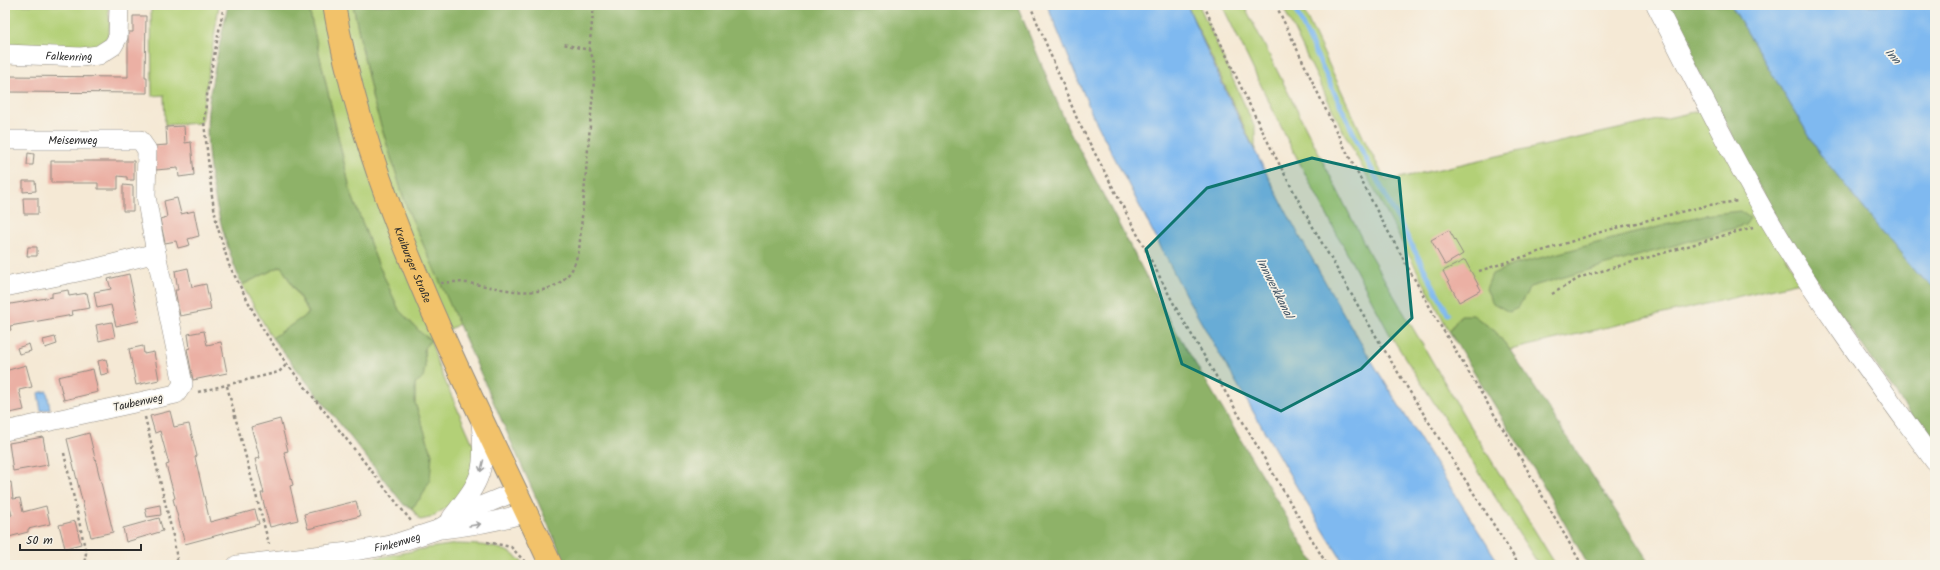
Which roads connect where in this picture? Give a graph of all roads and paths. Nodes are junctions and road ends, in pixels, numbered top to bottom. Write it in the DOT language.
graph roads {
  1 [pos="119,5"];
  2 [pos="224,5"];
  3 [pos="334,5"];
  4 [pos="594,5"];
  5 [pos="1030,5"];
  6 [pos="1204,5"];
  7 [pos="1276,5"];
  8 [pos="1656,5"];
  9 [pos="563,44"];
  10 [pos="589,50"];
  11 [pos="5,54"];
  12 [pos="5,140"];
  13 [pos="1758,199"];
  14 [pos="1771,222"];
  15 [pos="156,253"];
  16 [pos="1479,271"];
  17 [pos="421,285"];
  18 [pos="5,287"];
  19 [pos="1552,294"];
  20 [pos="287,364"];
  21 [pos="227,386"];
  22 [pos="179,390"];
  23 [pos="142,401"];
  24 [pos="480,413"];
  25 [pos="5,431"];
  26 [pos="64,453"];
  27 [pos="1935,462"];
  28 [pos="517,491"];
  29 [pos="526,512"];
  30 [pos="435,530"];
  31 [pos="481,541"];
  32 [pos="274,562"];
  33 [pos="84,565"];
  34 [pos="178,565"];
  35 [pos="237,565"];
  36 [pos="528,565"];
  37 [pos="551,565"];
  38 [pos="1327,565"];
  39 [pos="1519,565"];
  40 [pos="1582,565"];
  1 -- 11 [label="street, Falkenring"];
  2 -- 20 [label="path"];
  3 -- 17 [label="main road, Kraiburger Straße"];
  4 -- 10 [label="path"];
  5 -- 38 [label="path"];
  6 -- 39 [label="path"];
  7 -- 40 [label="path"];
  8 -- 13 [label="street"];
  9 -- 10 [label="path"];
  10 -- 17 [label="path"];
  12 -- 15 [label="street, Meisenweg"];
  13 -- 14 [label="street"];
  13 -- 16 [label="path"];
  14 -- 19 [label="path"];
  14 -- 27 [label="street"];
  15 -- 18 [label="street"];
  15 -- 22 [label="street"];
  17 -- 24 [label="main road, Kraiburger Straße"];
  20 -- 21 [label="path"];
  20 -- 30 [label="path"];
  21 -- 22 [label="path"];
  21 -- 32 [label="path"];
  22 -- 23 [label="street, Taubenweg"];
  23 -- 25 [label="street, Taubenweg"];
  23 -- 34 [label="path"];
  24 -- 28 [label="main road, Kraiburger Straße"];
  24 -- 30 [label="street, one-way"];
  26 -- 33 [label="path"];
  28 -- 29 [label="main road, Kraiburger Straße"];
  28 -- 30 [label="street, Finkenweg"];
  30 -- 29 [label="street, Finkenweg, one-way"];
  29 -- 37 [label="main road, Kraiburger Straße"];
  30 -- 32 [label="street, Finkenweg"];
  31 -- 36 [label="path"];
  32 -- 35 [label="street, Finkenweg"];
}
